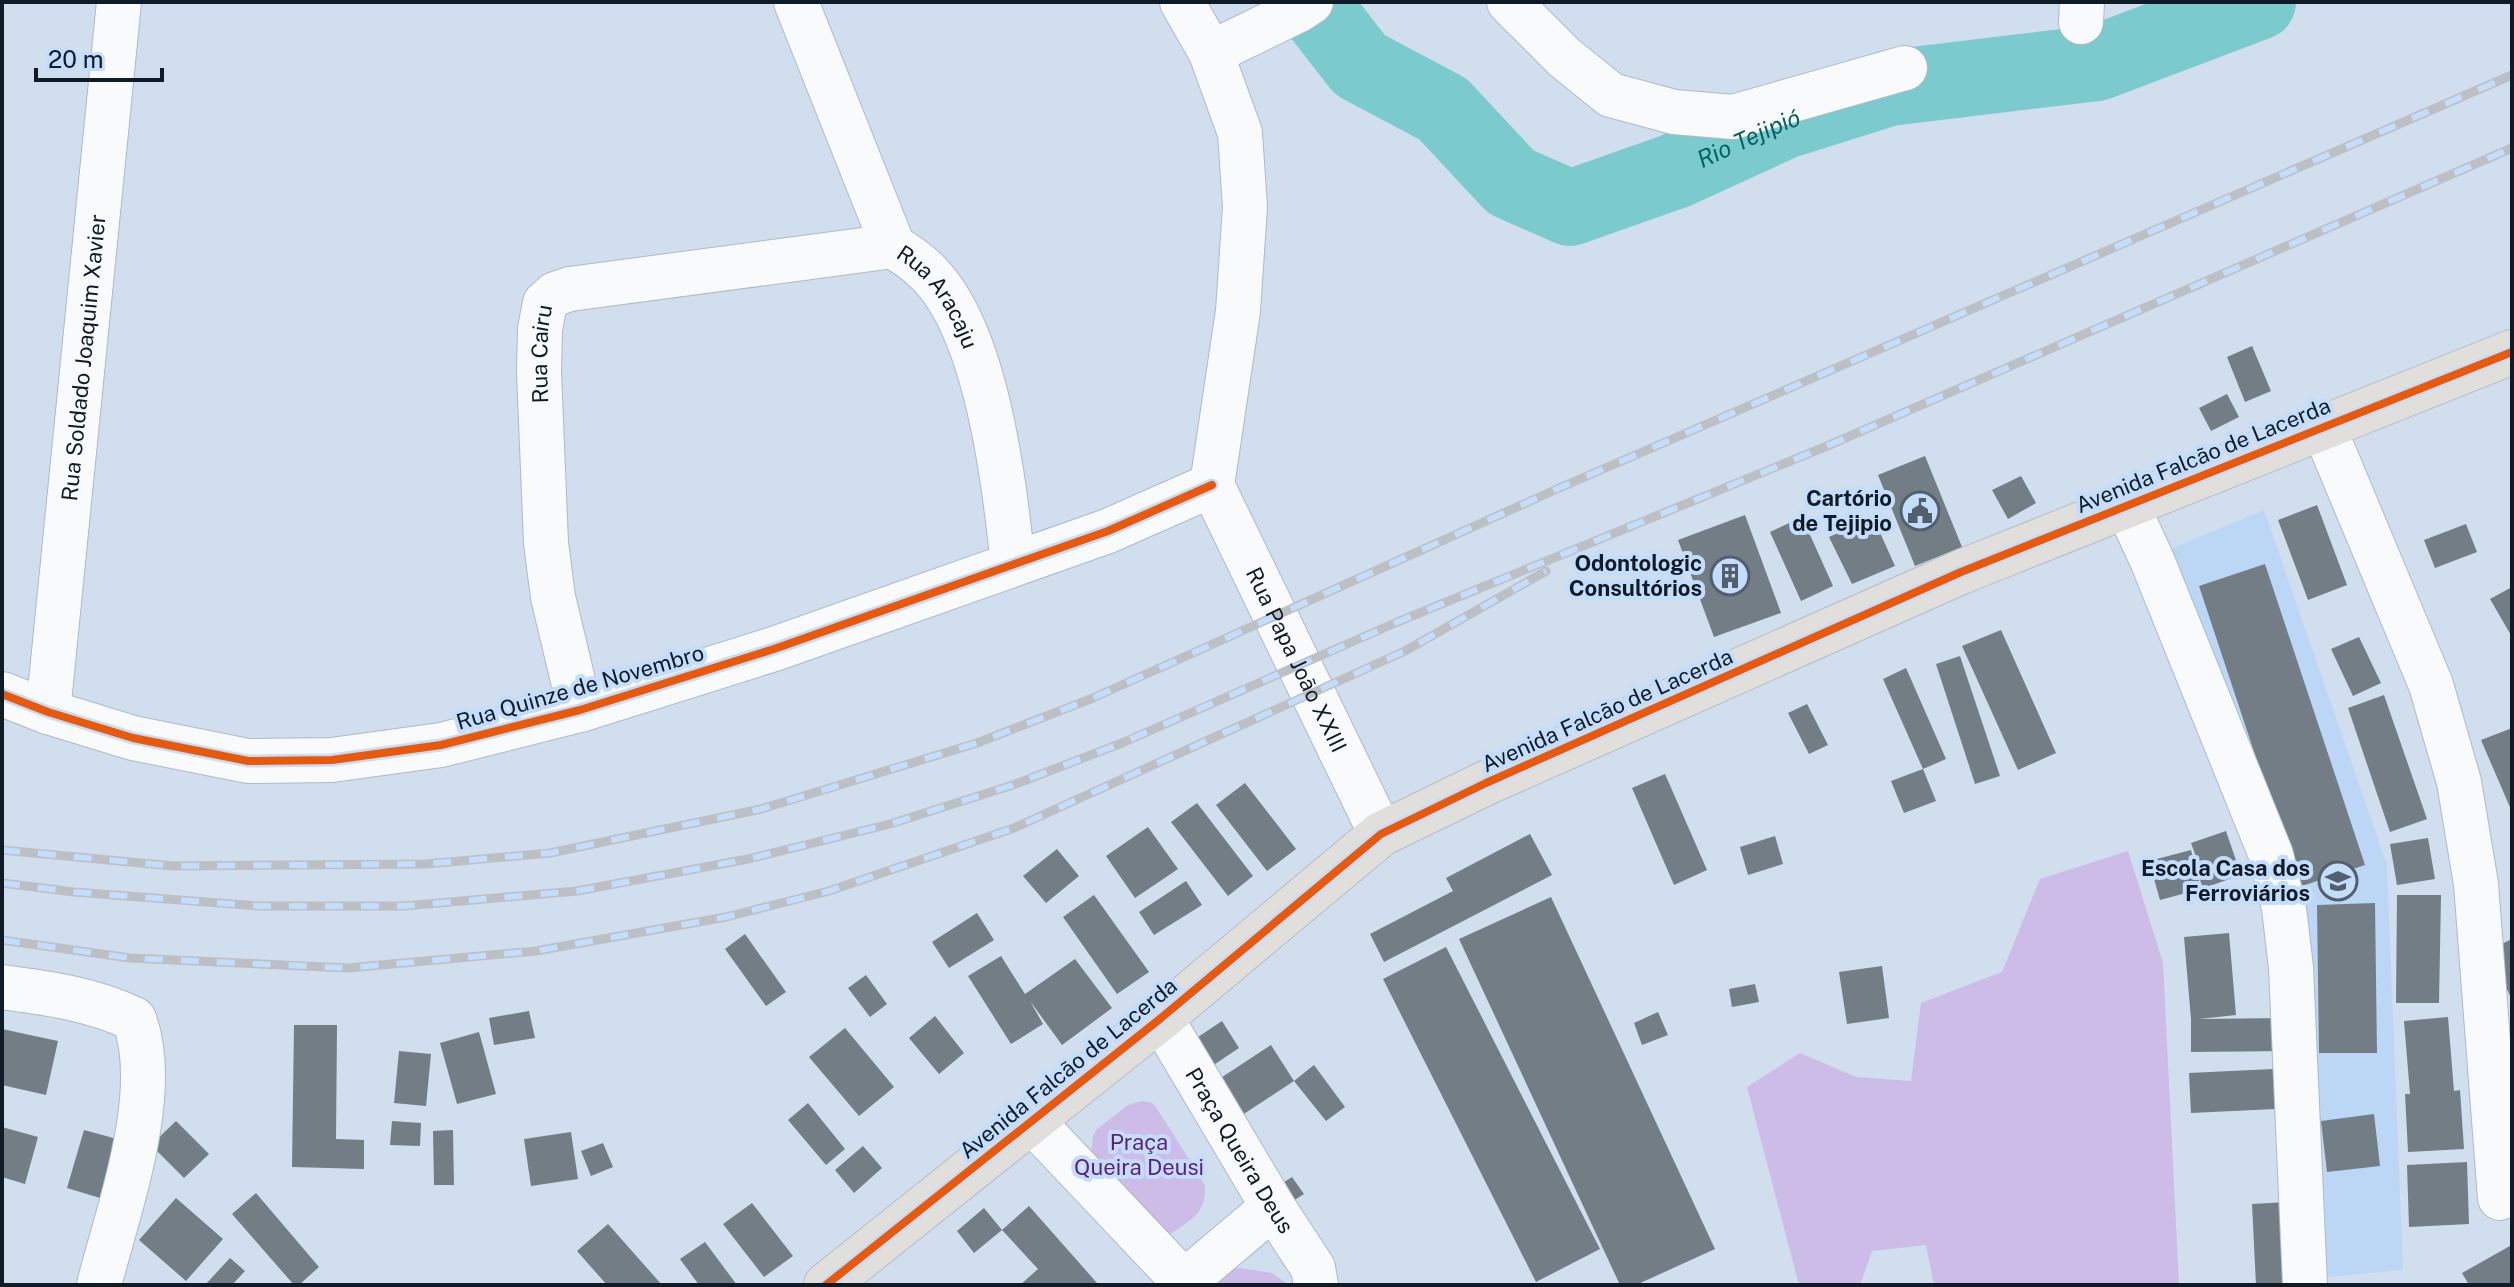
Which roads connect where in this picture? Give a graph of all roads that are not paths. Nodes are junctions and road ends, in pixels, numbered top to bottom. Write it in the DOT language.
graph roads {
  1 [pos="119,2"];
  2 [pos="796,2"];
  3 [pos="1182,2"];
  4 [pos="1509,2"];
  5 [pos="1305,6"];
  6 [pos="1211,53"];
  7 [pos="1905,68"];
  8 [pos="893,246"];
  9 [pos="2510,357"];
  10 [pos="2323,426"];
  11 [pos="1212,485"];
  12 [pos="2127,506"];
  13 [pos="1013,564"];
  14 [pos="2,694"];
  15 [pos="580,710"];
  16 [pos="48,712"];
  17 [pos="1381,834"];
  18 [pos="2,987"];
  19 [pos="1161,1018"];
  20 [pos="1031,1120"];
  21 [pos="2500,1198"];
  22 [pos="1273,1207"];
  23 [pos="1186,1283"];
  24 [pos="99,1285"];
  25 [pos="826,1285"];
  26 [pos="1316,1285"];
  27 [pos="2305,1285"];
  1 -- 16 [label="street, Rua Soldado Joaquim Xavier"];
  2 -- 8 [label="street, Rua Aracaju"];
  3 -- 6 [label="street"];
  4 -- 7 [label="street"];
  5 -- 6 [label="street"];
  6 -- 11 [label="street"];
  8 -- 13 [label="street, Rua Aracaju"];
  8 -- 15 [label="street, Rua Cairu"];
  9 -- 10 [label="main road, Avenida Falcão de Lacerda"];
  10 -- 12 [label="main road, Avenida Falcão de Lacerda"];
  10 -- 21 [label="street"];
  11 -- 13 [label="street, Rua Quinze de Novembro"];
  11 -- 17 [label="street, Rua Papa João XXIII"];
  12 -- 17 [label="main road, Avenida Falcão de Lacerda"];
  12 -- 27 [label="street"];
  13 -- 15 [label="street, Rua Quinze de Novembro"];
  14 -- 16 [label="street, Rua Quinze de Novembro"];
  15 -- 16 [label="street, Rua Quinze de Novembro"];
  17 -- 19 [label="main road, Avenida Falcão de Lacerda"];
  18 -- 24 [label="street"];
  19 -- 20 [label="main road, Avenida Falcão de Lacerda"];
  19 -- 22 [label="street, Praça Queira Deus"];
  20 -- 23 [label="street"];
  20 -- 25 [label="main road, Avenida Falcão de Lacerda"];
  22 -- 23 [label="street"];
  22 -- 26 [label="street, Praça Queira Deus"];
}
